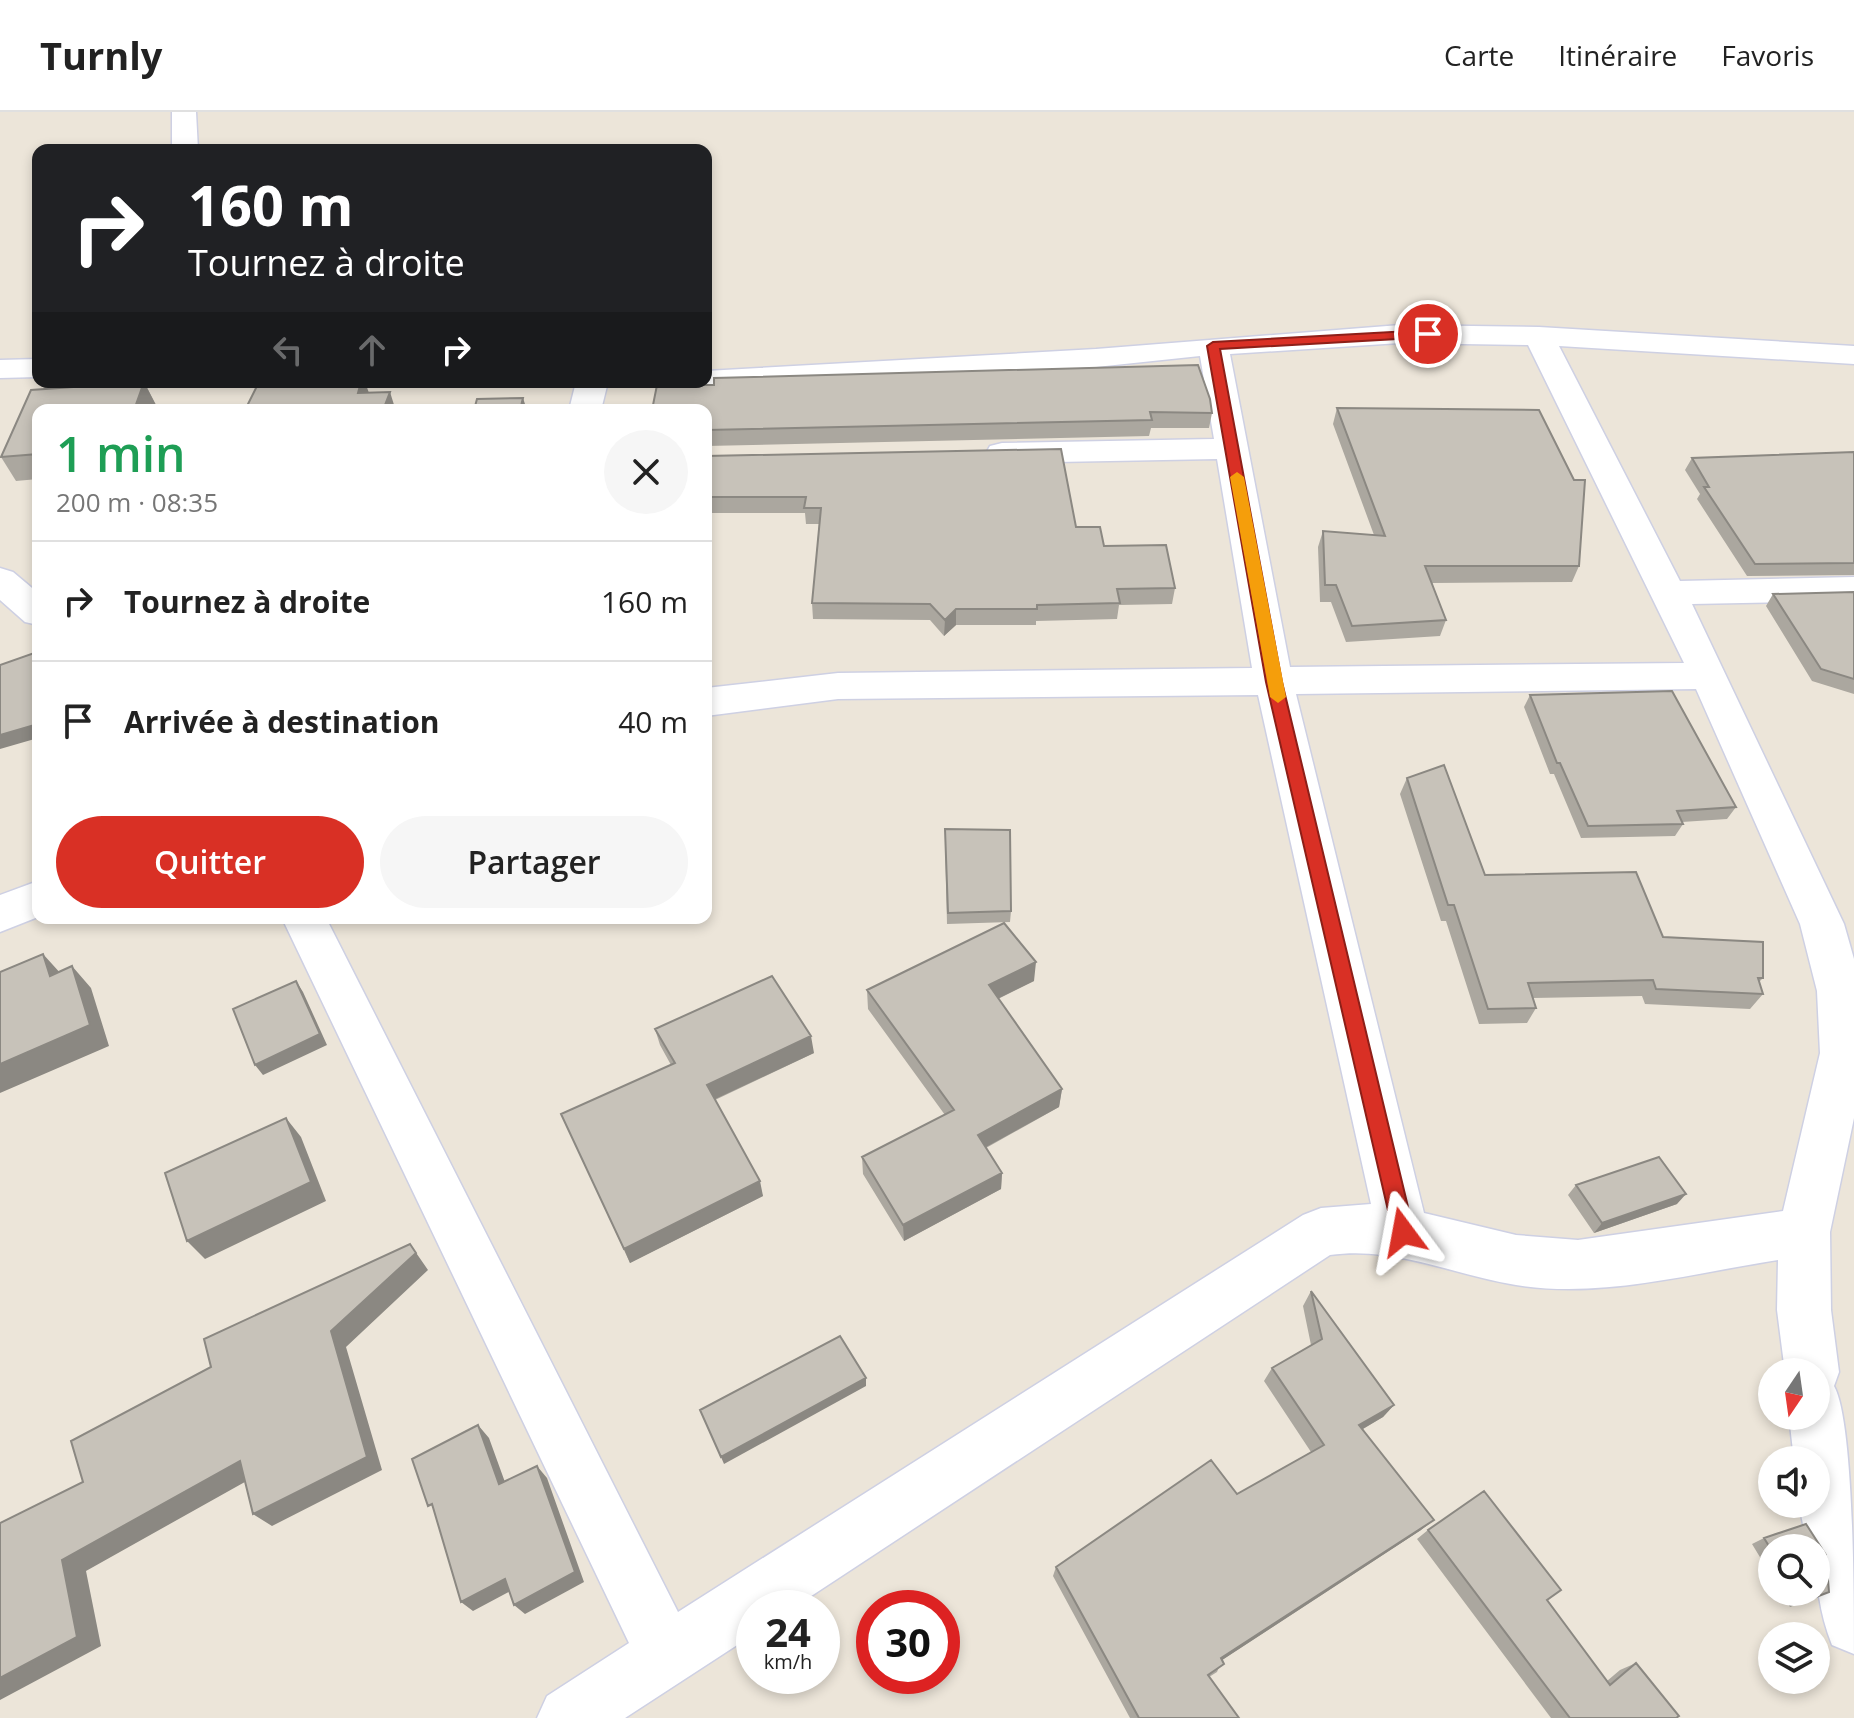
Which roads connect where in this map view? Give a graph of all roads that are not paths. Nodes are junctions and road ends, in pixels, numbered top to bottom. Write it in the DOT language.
graph roads {
  1 [pos="184,112"];
  2 [pos="185,144"];
  3 [pos="1539,336"];
  4 [pos="1213,346"];
  5 [pos="1854,355"];
  6 [pos="32,368"];
  7 [pos="0,369"];
  8 [pos="712,380"];
  9 [pos="1232,449"];
  10 [pos="977,454"];
  11 [pos="0,580"];
  12 [pos="1854,589"];
  13 [pos="1668,593"];
  14 [pos="32,608"];
  15 [pos="1709,676"];
  16 [pos="1274,682"];
  17 [pos="712,701"];
  18 [pos="32,901"];
  19 [pos="0,914"];
  20 [pos="1838,923"];
  21 [pos="307,924"];
  22 [pos="1403,1232"];
  23 [pos="1804,1232"];
  24 [pos="1810,1358"];
  25 [pos="1822,1430"];
  26 [pos="1841,1504"];
  27 [pos="1854,1623"];
  28 [pos="667,1656"];
  29 [pos="569,1718"];
  1 -- 2 [label="street"];
  3 -- 4 [label="street"];
  3 -- 5 [label="street"];
  3 -- 13 [label="street"];
  4 -- 8 [label="street"];
  4 -- 9 [label="street"];
  6 -- 7 [label="street"];
  9 -- 10 [label="street"];
  9 -- 16 [label="street"];
  11 -- 14 [label="street"];
  12 -- 13 [label="street"];
  13 -- 15 [label="street"];
  15 -- 16 [label="street"];
  15 -- 20 [label="street"];
  16 -- 17 [label="street"];
  16 -- 22 [label="street"];
  18 -- 19 [label="street"];
  20 -- 23 [label="street"];
  21 -- 28 [label="street"];
  22 -- 23 [label="street"];
  22 -- 28 [label="street"];
  23 -- 24 [label="street"];
  25 -- 26 [label="street"];
  26 -- 27 [label="street"];
  28 -- 29 [label="street"];
}
